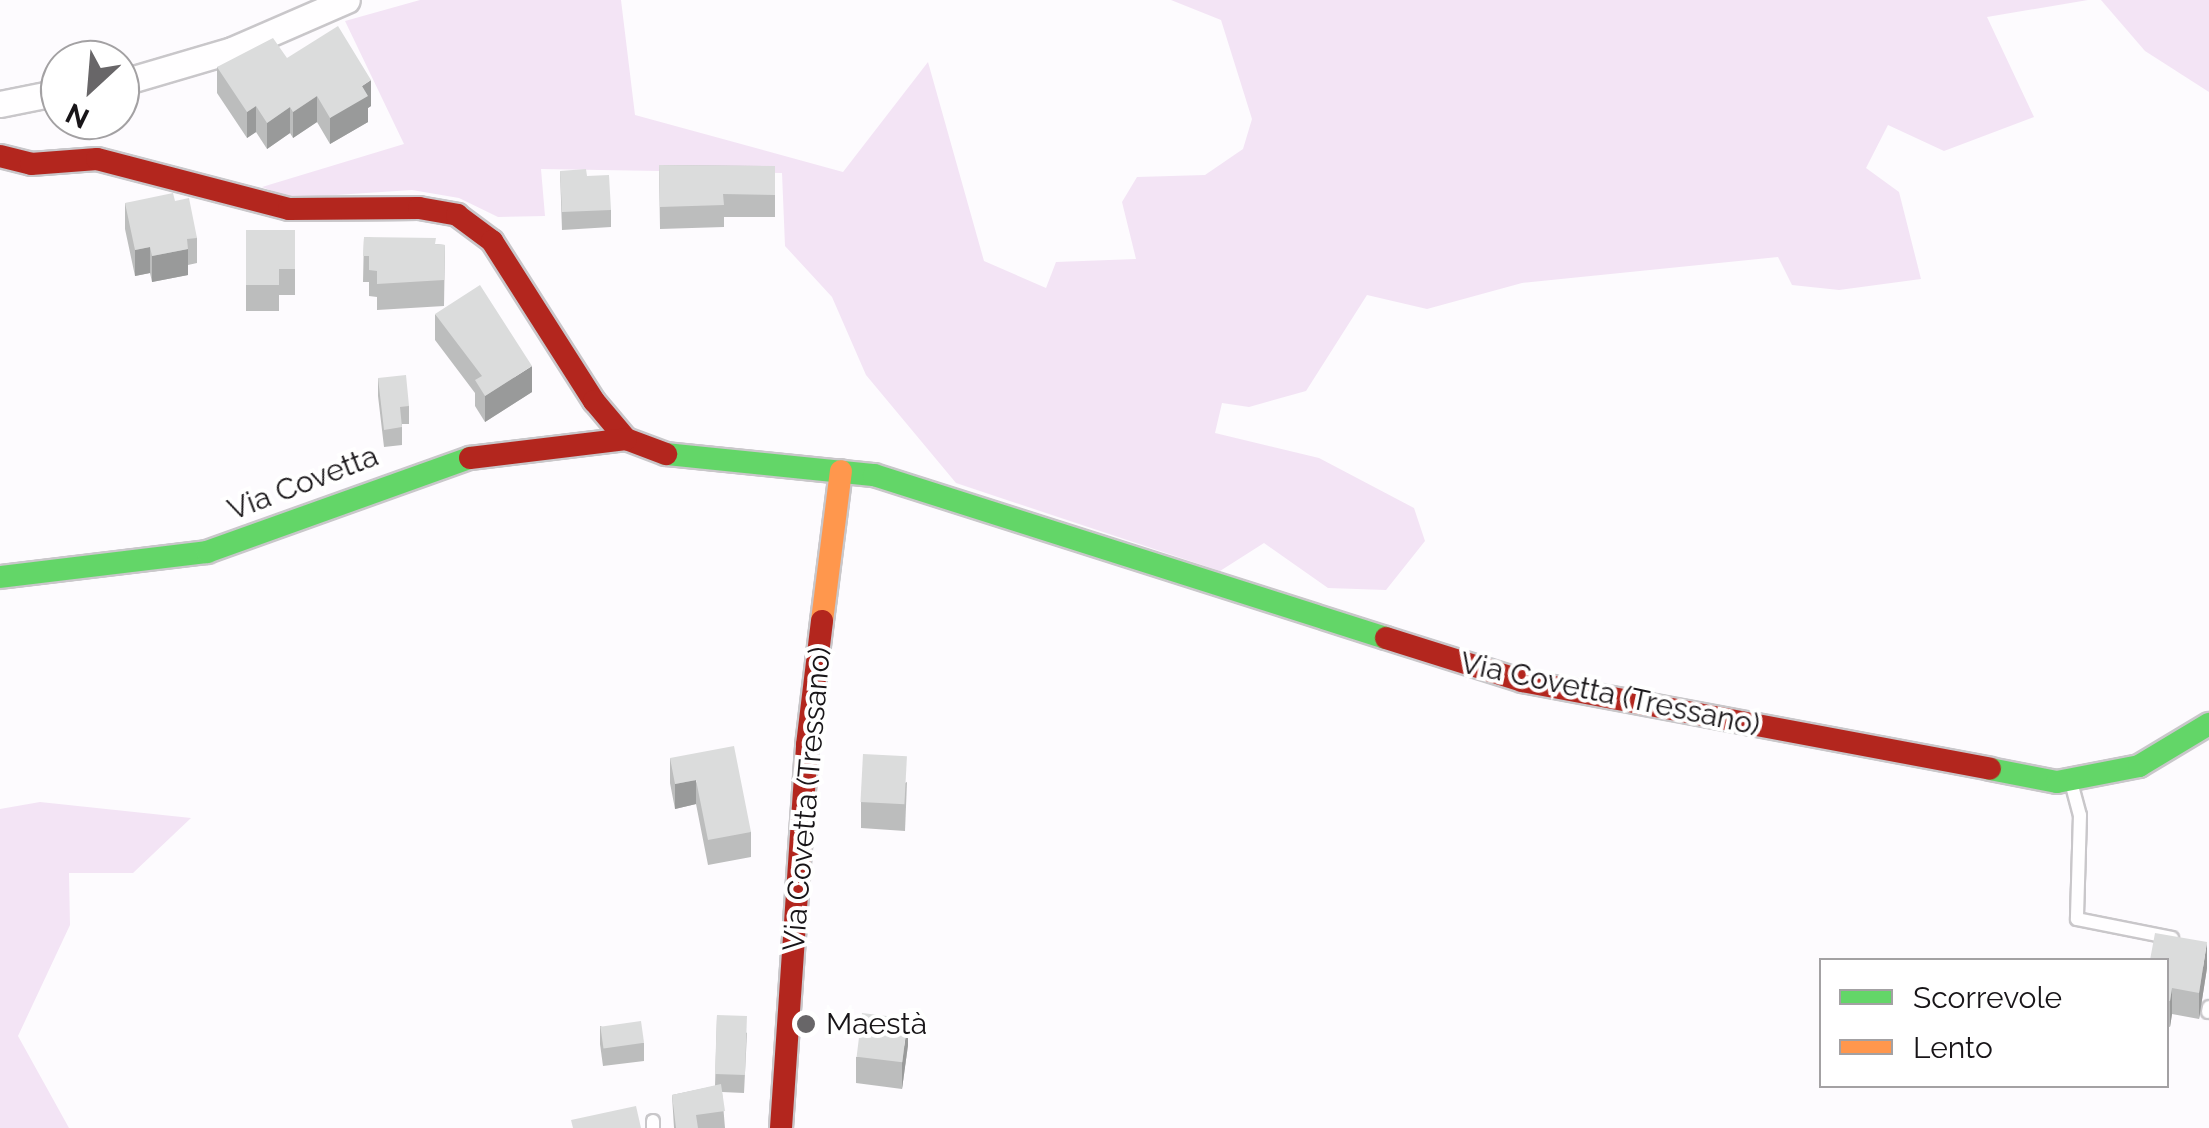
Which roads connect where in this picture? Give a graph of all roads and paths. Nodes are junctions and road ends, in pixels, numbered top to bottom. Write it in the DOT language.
graph roads {
  1 [pos="347,0"];
  2 [pos="140,77"];
  3 [pos="40,96"];
  4 [pos="0,104"];
  5 [pos="0,156"];
  6 [pos="626,439"];
  7 [pos="841,471"];
  8 [pos="0,577"];
  9 [pos="2209,724"];
  10 [pos="2070,780"];
  11 [pos="2186,940"];
  12 [pos="780,1128"];
  1 -- 2 [label="street"];
  3 -- 4 [label="street"];
  5 -- 6 [label="street, Via Covetta (Tressano)"];
  6 -- 7 [label="street, Via Covetta (Tressano)"];
  6 -- 8 [label="street, Via Covetta"];
  7 -- 10 [label="street, Via Covetta (Tressano)"];
  7 -- 12 [label="street, Via Covetta (Tressano)"];
  9 -- 10 [label="street, Via Covetta (Tressano)"];
  10 -- 11 [label="lane"];
}
